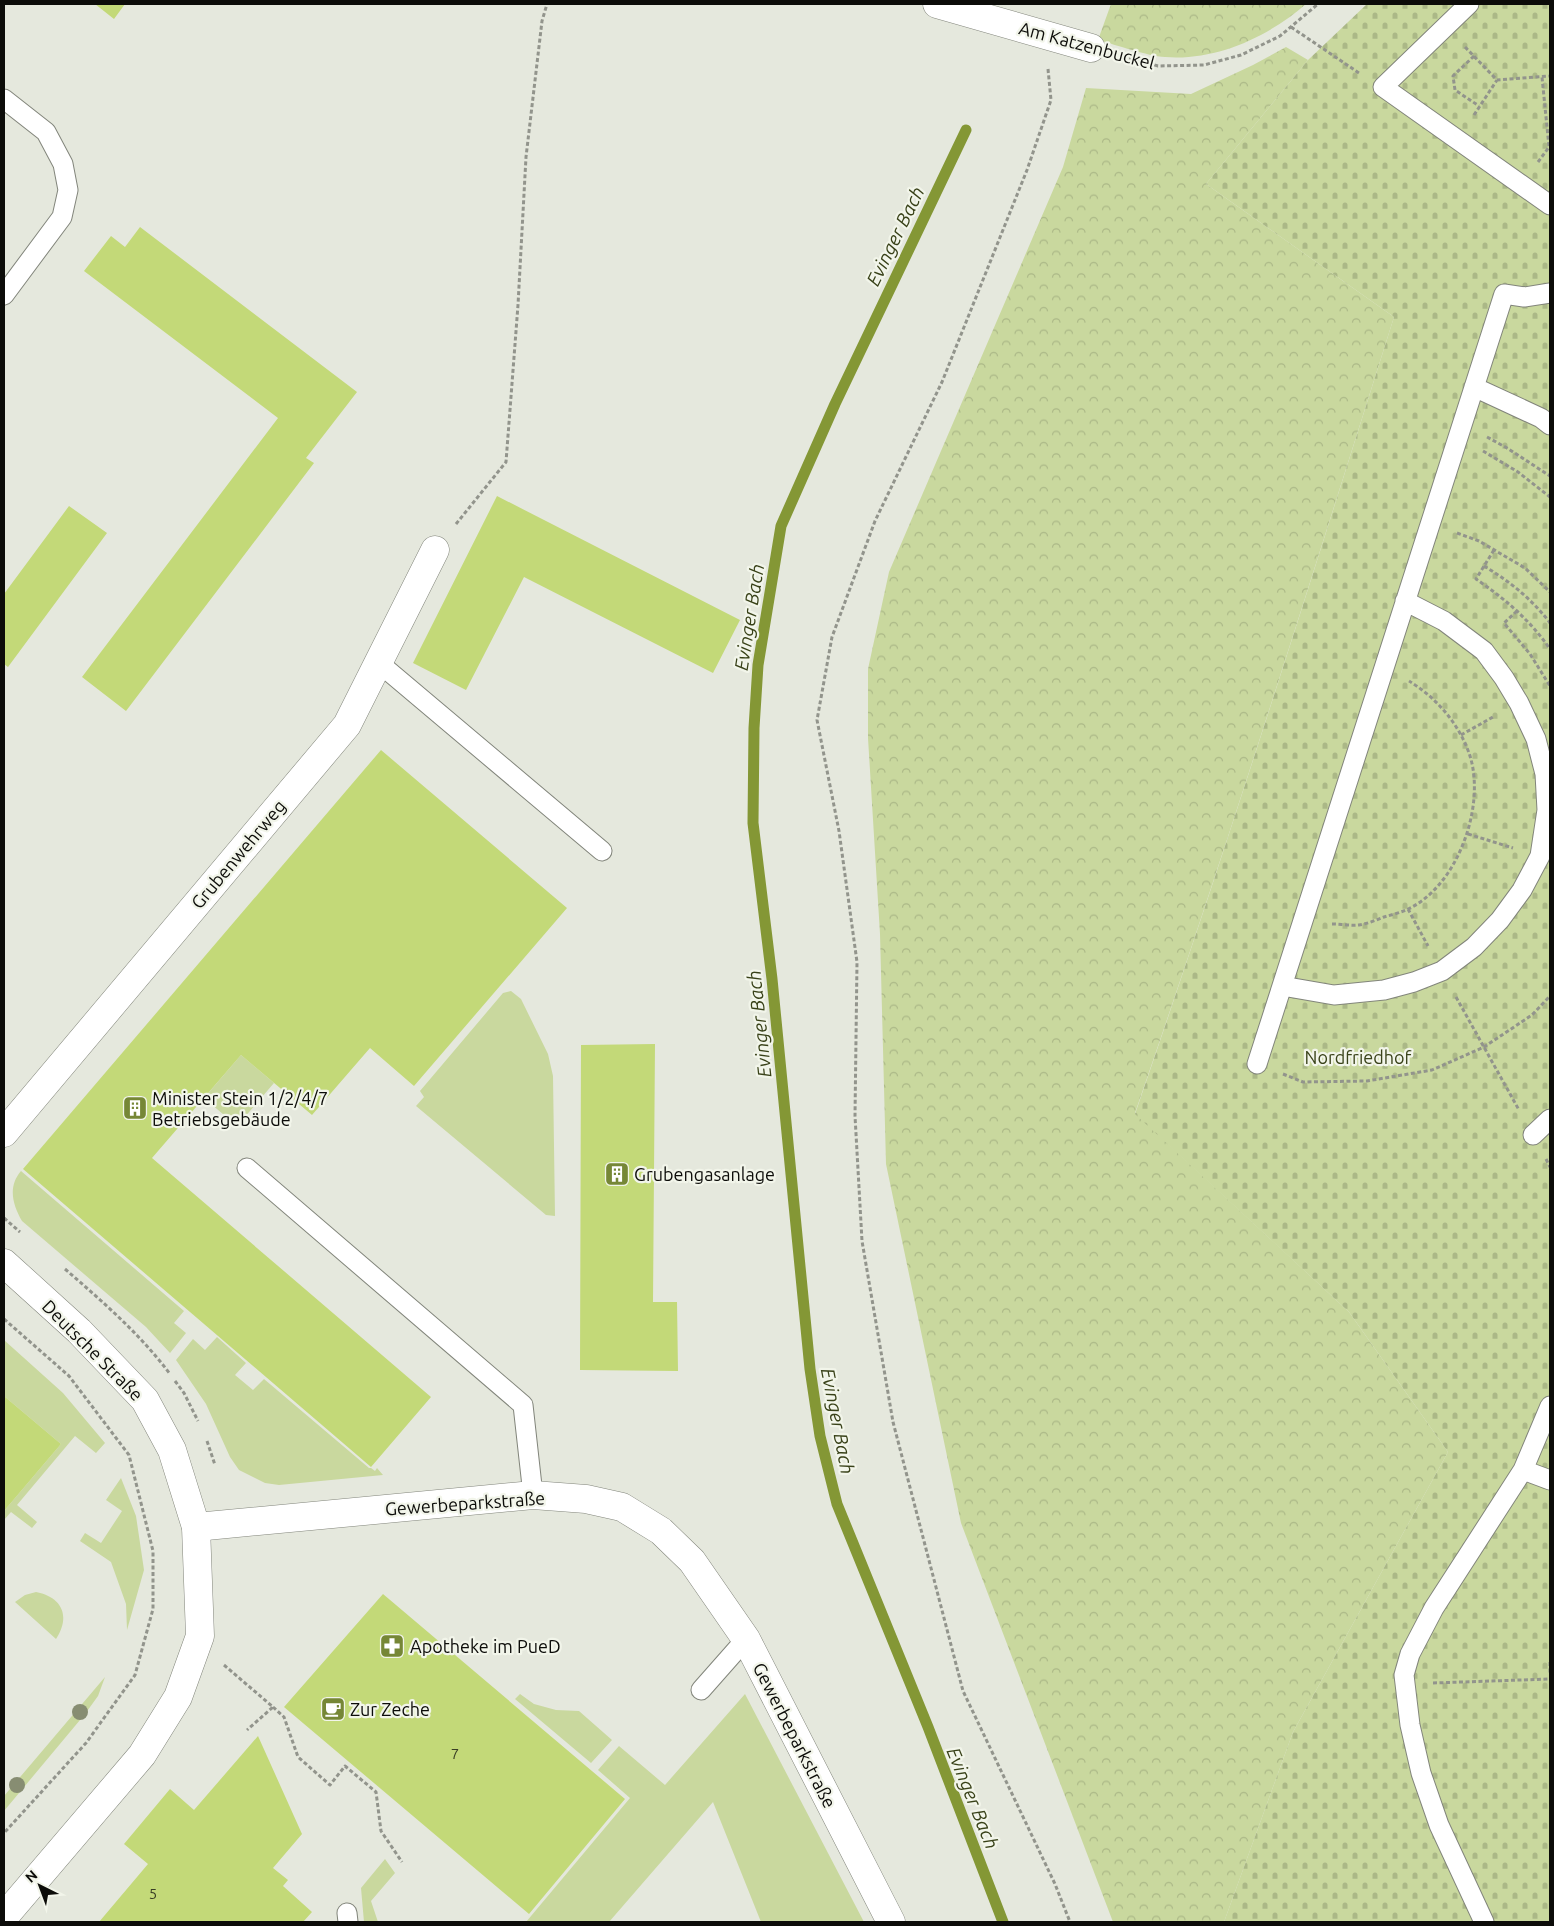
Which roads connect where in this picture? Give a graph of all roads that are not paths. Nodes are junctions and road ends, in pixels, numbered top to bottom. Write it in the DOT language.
graph roads {
  1 [pos="937,4"];
  2 [pos="1470,4"];
  3 [pos="1091,48"];
  4 [pos="4,99"];
  5 [pos="1550,205"];
  6 [pos="1550,293"];
  7 [pos="4,295"];
  8 [pos="1474,387"];
  9 [pos="1550,425"];
  10 [pos="435,550"];
  11 [pos="1405,601"];
  12 [pos="378,663"];
  13 [pos="602,851"];
  14 [pos="1282,986"];
  15 [pos="1257,1064"];
  16 [pos="1550,1119"];
  17 [pos="4,1133"];
  18 [pos="1533,1135"];
  19 [pos="247,1168"];
  20 [pos="4,1263"];
  21 [pos="1550,1406"];
  22 [pos="1524,1470"];
  23 [pos="1550,1480"];
  24 [pos="533,1495"];
  25 [pos="196,1527"];
  26 [pos="746,1639"];
  27 [pos="701,1690"];
  28 [pos="4,1917"];
  29 [pos="891,1922"];
  30 [pos="1484,1922"];
  1 -- 3 [label="street, Am Katzenbuckel"];
  2 -- 5 [label="lane"];
  4 -- 7 [label="lane"];
  6 -- 8 [label="lane"];
  8 -- 9 [label="lane"];
  8 -- 11 [label="lane"];
  10 -- 12 [label="street, Grubenwehrweg"];
  11 -- 14 [label="lane"];
  11 -- 14 [label="lane"];
  12 -- 13 [label="lane"];
  12 -- 17 [label="street, Grubenwehrweg"];
  14 -- 15 [label="lane"];
  16 -- 18 [label="lane"];
  19 -- 24 [label="lane"];
  20 -- 25 [label="street, Deutsche Straße"];
  21 -- 22 [label="lane"];
  22 -- 23 [label="lane"];
  22 -- 30 [label="lane"];
  24 -- 25 [label="street, Gewerbeparkstraße"];
  24 -- 26 [label="street, Gewerbeparkstraße"];
  25 -- 28 [label="street, Deutsche Straße"];
  26 -- 27 [label="lane"];
  26 -- 29 [label="street, Gewerbeparkstraße"];
}
